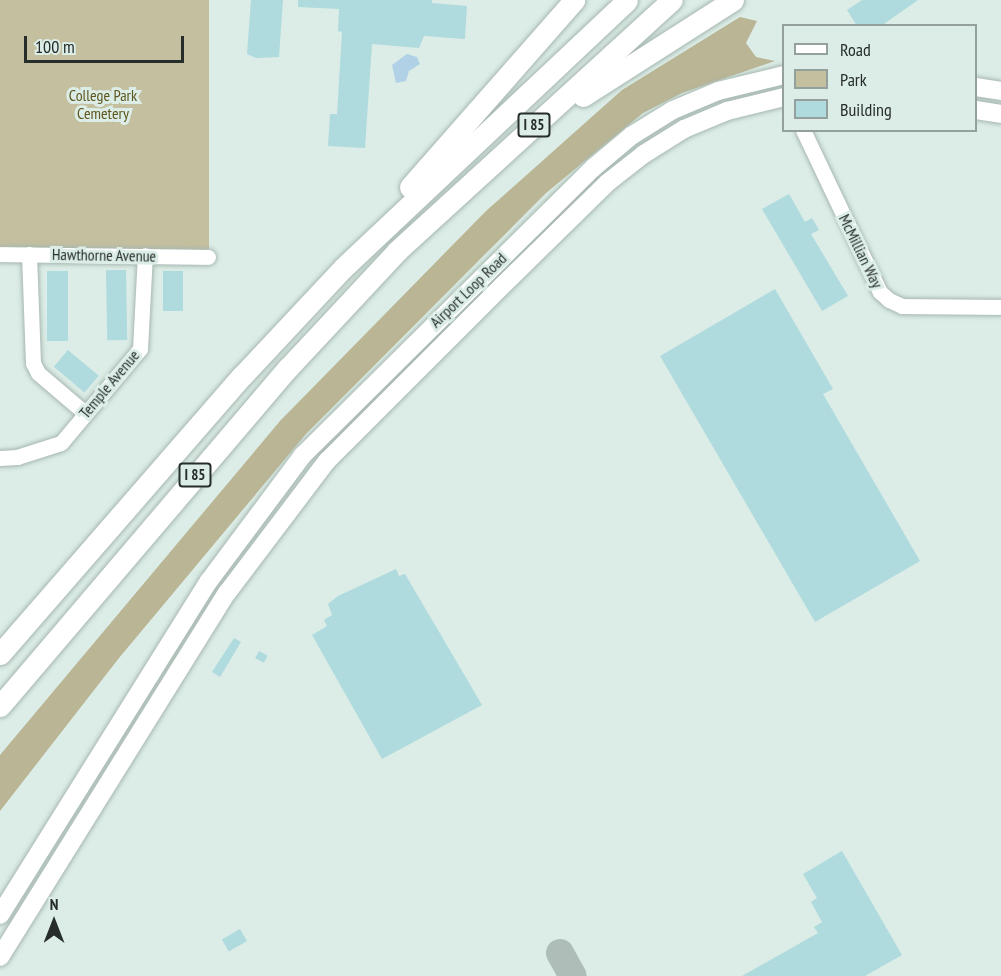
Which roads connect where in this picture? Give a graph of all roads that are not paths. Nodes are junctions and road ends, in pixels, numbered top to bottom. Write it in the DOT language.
graph roads {
  1 [pos="574,0"];
  2 [pos="627,0"];
  3 [pos="672,0"];
  4 [pos="733,0"];
  5 [pos="782,75"];
  6 [pos="977,87"];
  7 [pos="1001,91"];
  8 [pos="782,97"];
  9 [pos="977,110"];
  10 [pos="1001,114"];
  11 [pos="804,132"];
  12 [pos="383,227"];
  13 [pos="397,251"];
  14 [pos="0,254"];
  15 [pos="28,254"];
  16 [pos="145,255"];
  17 [pos="208,257"];
  18 [pos="1001,307"];
  19 [pos="84,413"];
  20 [pos="0,458"];
  21 [pos="31,616"];
  22 [pos="0,638"];
  23 [pos="0,654"];
  24 [pos="0,706"];
  25 [pos="0,915"];
  26 [pos="0,957"];
  1 -- 12 [label="highway"];
  2 -- 12 [label="highway, I 85"];
  3 -- 13 [label="highway, I 85"];
  4 -- 13 [label="highway"];
  5 -- 25 [label="main road, Airport Loop Road"];
  6 -- 7 [label="main road"];
  8 -- 26 [label="main road, Airport Loop Road"];
  9 -- 10 [label="main road"];
  11 -- 18 [label="street, McMillian Way"];
  12 -- 21 [label="highway, I 85"];
  13 -- 24 [label="highway, I 85"];
  14 -- 15 [label="street, Hawthorne Avenue"];
  15 -- 16 [label="street, Hawthorne Avenue"];
  15 -- 19 [label="street"];
  16 -- 17 [label="street, Hawthorne Avenue"];
  16 -- 19 [label="street, Temple Avenue"];
  19 -- 20 [label="street, Temple Avenue"];
  21 -- 22 [label="highway"];
  21 -- 23 [label="highway, I 85"];
}
